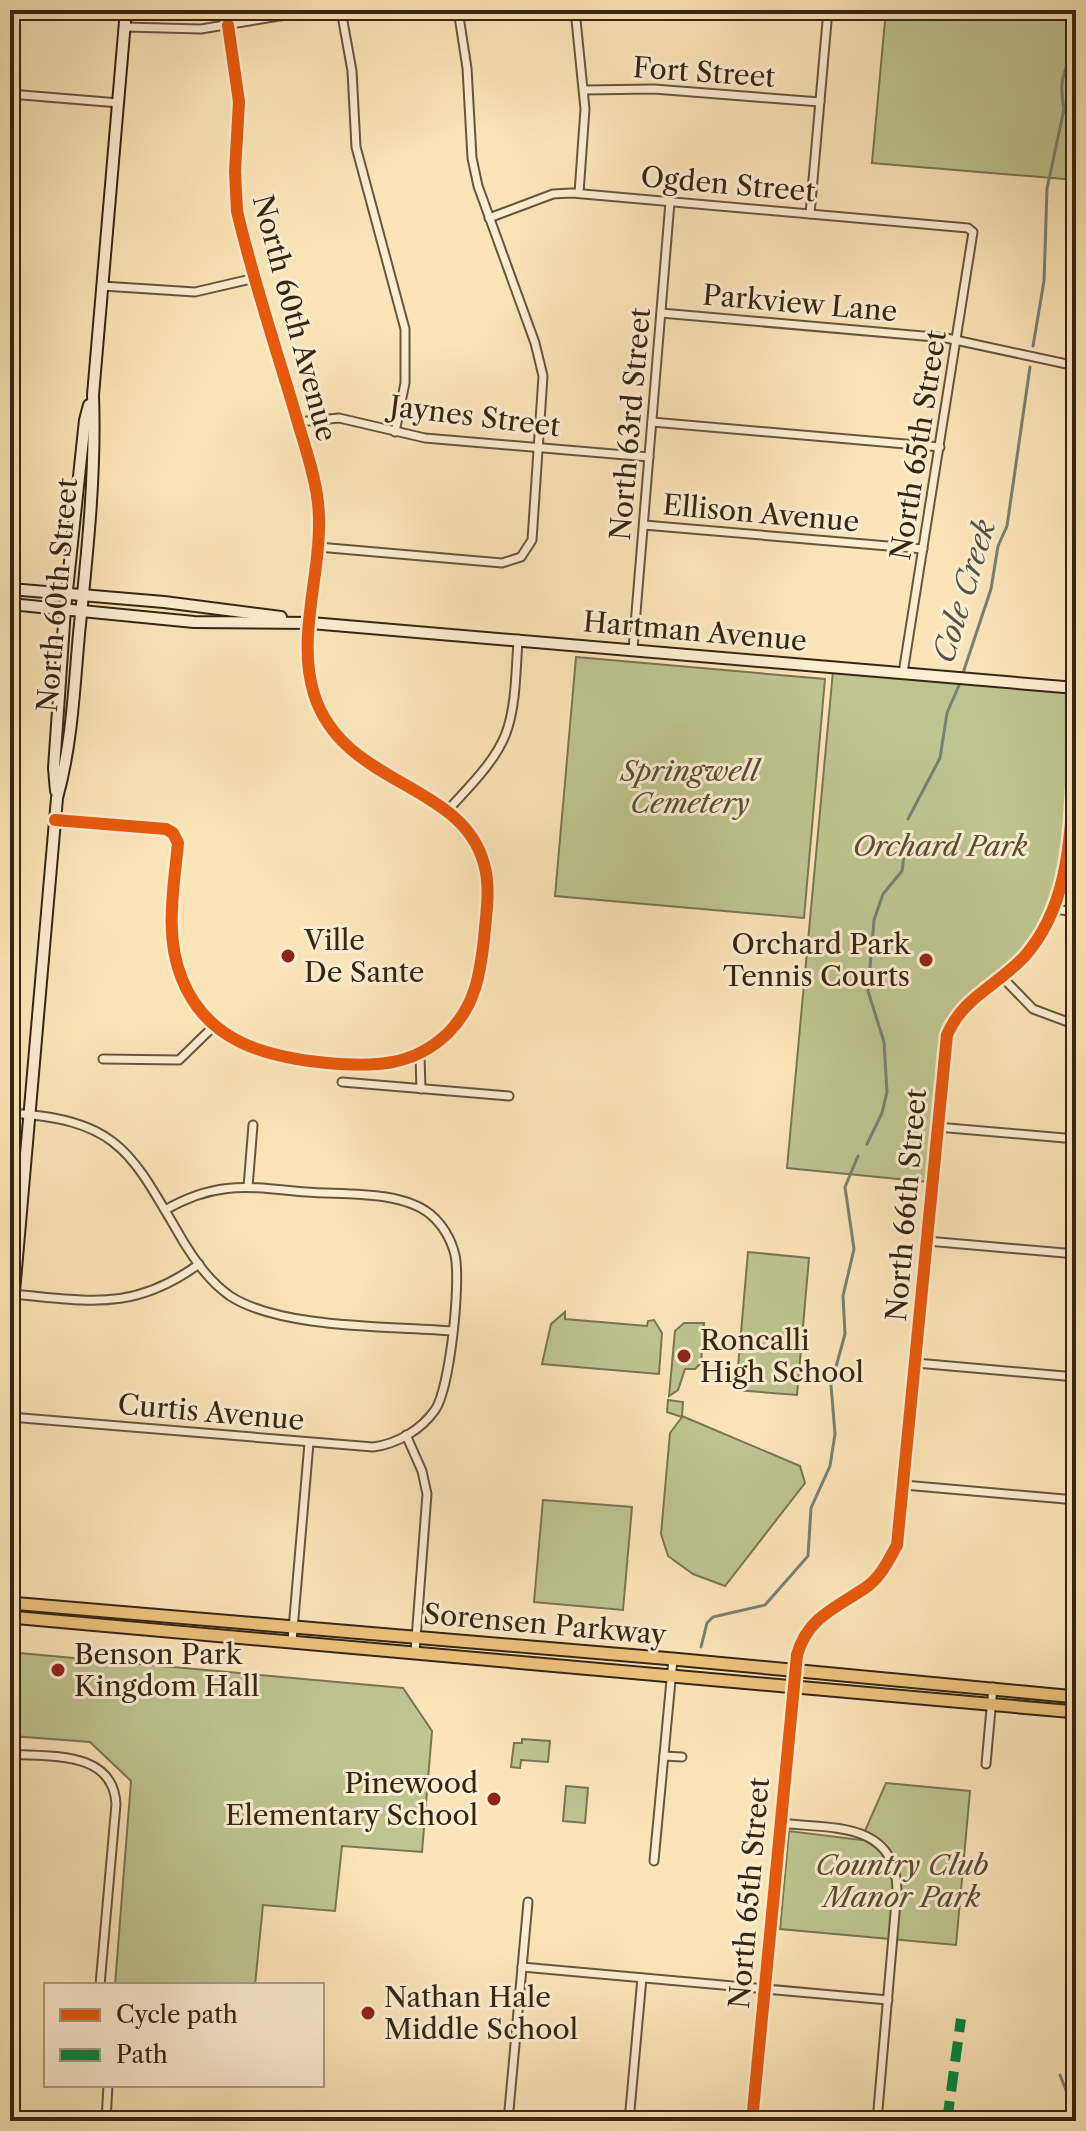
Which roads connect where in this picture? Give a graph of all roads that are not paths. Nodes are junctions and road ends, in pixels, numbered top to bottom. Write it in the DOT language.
graph roads {
  1 [pos="126,10"];
  2 [pos="316,10"];
  3 [pos="341,10"];
  4 [pos="458,10"];
  5 [pos="575,10"];
  6 [pos="828,10"];
  7 [pos="284,13"];
  8 [pos="228,25"];
  9 [pos="125,27"];
  10 [pos="584,90"];
  11 [pos="10,94"];
  12 [pos="820,102"];
  13 [pos="119,103"];
  14 [pos="579,193"];
  15 [pos="670,202"];
  16 [pos="810,214"];
  17 [pos="489,218"];
  18 [pos="968,228"];
  19 [pos="255,278"];
  20 [pos="102,286"];
  21 [pos="661,313"];
  22 [pos="958,339"];
  23 [pos="1076,366"];
  24 [pos="93,395"];
  25 [pos="297,422"];
  26 [pos="652,422"];
  27 [pos="395,432"];
  28 [pos="940,447"];
  29 [pos="540,448"];
  30 [pos="649,457"];
  31 [pos="644,525"];
  32 [pos="318,547"];
  33 [pos="923,549"];
  34 [pos="10,589"];
  35 [pos="67,593"];
  36 [pos="83,595"];
  37 [pos="10,604"];
  38 [pos="65,609"];
  39 [pos="82,610"];
  40 [pos="311,623"];
  41 [pos="1076,638"];
  42 [pos="518,639"];
  43 [pos="633,649"];
  44 [pos="903,673"];
  45 [pos="1076,688"];
  46 [pos="1076,746"];
  47 [pos="57,798"];
  48 [pos="1074,802"];
  49 [pos="447,811"];
  50 [pos="55,820"];
  51 [pos="1054,909"];
  52 [pos="1076,912"];
  53 [pos="1002,977"];
  54 [pos="215,1025"];
  55 [pos="1076,1025"];
  56 [pos="420,1056"];
  57 [pos="103,1059"];
  58 [pos="342,1082"];
  59 [pos="421,1089"];
  60 [pos="509,1096"];
  61 [pos="10,1113"];
  62 [pos="30,1114"];
  63 [pos="253,1125"];
  64 [pos="937,1127"];
  65 [pos="1076,1139"];
  66 [pos="248,1187"];
  67 [pos="165,1210"];
  68 [pos="927,1241"];
  69 [pos="1076,1254"];
  70 [pos="199,1264"];
  71 [pos="12,1294"];
  72 [pos="452,1331"];
  73 [pos="10,1338"];
  74 [pos="916,1363"];
  75 [pos="1076,1377"];
  76 [pos="10,1417"];
  77 [pos="406,1435"];
  78 [pos="309,1443"];
  79 [pos="904,1485"];
  80 [pos="1076,1500"];
  81 [pos="10,1603"];
  82 [pos="10,1617"];
  83 [pos="294,1626"];
  84 [pos="416,1637"];
  85 [pos="292,1641"];
  86 [pos="415,1652"];
  87 [pos="673,1659"];
  88 [pos="795,1670"];
  89 [pos="672,1674"];
  90 [pos="793,1685"];
  91 [pos="993,1687"];
  92 [pos="1076,1697"];
  93 [pos="992,1702"];
  94 [pos="1076,1712"];
  95 [pos="10,1754"];
  96 [pos="664,1756"];
  97 [pos="682,1757"];
  98 [pos="986,1764"];
  99 [pos="779,1823"];
  100 [pos="654,1861"];
  101 [pos="528,1902"];
  102 [pos="522,1967"];
  103 [pos="642,1978"];
  104 [pos="100,1983"];
  105 [pos="764,1989"];
  106 [pos="888,2000"];
  107 [pos="108,2087"];
  108 [pos="106,2121"];
  109 [pos="508,2121"];
  110 [pos="629,2121"];
  111 [pos="752,2121"];
  112 [pos="877,2121"];
  1 -- 9 [label="main road, North 60th Street"];
  2 -- 7 [label="street"];
  3 -- 27 [label="street"];
  4 -- 17 [label="street"];
  5 -- 10 [label="street"];
  6 -- 12 [label="street"];
  7 -- 8 [label="street"];
  8 -- 9 [label="street"];
  8 -- 19 [label="street, North 60th Avenue"];
  9 -- 13 [label="main road, North 60th Street"];
  10 -- 12 [label="street, Fort Street"];
  10 -- 14 [label="street"];
  11 -- 13 [label="street"];
  12 -- 16 [label="street"];
  13 -- 20 [label="main road, North 60th Street"];
  14 -- 15 [label="street, Ogden Street"];
  14 -- 17 [label="street, Ogden Street"];
  15 -- 16 [label="street, Ogden Street"];
  15 -- 21 [label="street, North 63rd Street"];
  16 -- 18 [label="street, Ogden Street"];
  17 -- 29 [label="street"];
  18 -- 22 [label="street, North 65th Street"];
  19 -- 20 [label="street"];
  19 -- 25 [label="street, North 60th Avenue"];
  20 -- 24 [label="main road, North 60th Street"];
  21 -- 22 [label="street, Parkview Lane"];
  21 -- 26 [label="street, North 63rd Street"];
  22 -- 23 [label="street, Parkview Lane"];
  22 -- 28 [label="street, North 65th Street"];
  24 -- 35 [label="main road, North 60th Street"];
  24 -- 36 [label="main road, North 60th Street"];
  25 -- 27 [label="street, Jaynes Street"];
  25 -- 32 [label="street, North 60th Avenue"];
  26 -- 28 [label="street"];
  26 -- 30 [label="street, North 63rd Street"];
  27 -- 29 [label="street, Jaynes Street"];
  28 -- 33 [label="street, North 65th Street"];
  29 -- 30 [label="street, Jaynes Street"];
  29 -- 32 [label="street"];
  30 -- 31 [label="street, North 63rd Street"];
  31 -- 33 [label="street, Ellison Avenue"];
  31 -- 43 [label="street, North 63rd Street"];
  32 -- 40 [label="street, North 60th Avenue"];
  33 -- 44 [label="street, North 65th Street"];
  34 -- 35 [label="main road, Hartman Avenue"];
  35 -- 36 [label="main road, Hartman Avenue"];
  35 -- 38 [label="main road, North 60th Street"];
  36 -- 39 [label="main road, North 60th Street"];
  36 -- 40 [label="main road, Hartman Avenue"];
  37 -- 38 [label="main road, Hartman Avenue"];
  38 -- 39 [label="main road, Hartman Avenue"];
  38 -- 47 [label="main road, North 60th Street"];
  39 -- 40 [label="main road, Hartman Avenue"];
  39 -- 47 [label="main road, North 60th Street"];
  40 -- 42 [label="main road, Hartman Avenue"];
  40 -- 49 [label="street, North 60th Avenue"];
  41 -- 45 [label="street"];
  42 -- 43 [label="main road, Hartman Avenue"];
  42 -- 49 [label="street"];
  43 -- 44 [label="main road, Hartman Avenue"];
  44 -- 45 [label="main road, Hartman Avenue"];
  46 -- 48 [label="street, North 66th Street"];
  47 -- 50 [label="main road, North 60th Street"];
  48 -- 51 [label="street, North 66th Street"];
  49 -- 56 [label="street, North 60th Avenue"];
  50 -- 54 [label="street"];
  50 -- 62 [label="main road, North 60th Street"];
  51 -- 52 [label="street"];
  51 -- 53 [label="street, North 66th Street"];
  53 -- 55 [label="street"];
  53 -- 64 [label="street, North 66th Street"];
  54 -- 56 [label="street"];
  54 -- 57 [label="street"];
  56 -- 59 [label="street"];
  58 -- 59 [label="street"];
  59 -- 60 [label="street"];
  61 -- 62 [label="street"];
  62 -- 67 [label="street"];
  62 -- 71 [label="main road, North 60th Street"];
  63 -- 66 [label="street"];
  64 -- 65 [label="street"];
  64 -- 68 [label="street, North 66th Street"];
  66 -- 67 [label="street"];
  66 -- 72 [label="street"];
  67 -- 70 [label="street"];
  68 -- 69 [label="street"];
  68 -- 74 [label="street, North 66th Street"];
  70 -- 71 [label="street"];
  70 -- 72 [label="street"];
  71 -- 73 [label="main road, North 60th Street"];
  72 -- 77 [label="street"];
  74 -- 75 [label="street"];
  74 -- 79 [label="street, North 66th Street"];
  76 -- 78 [label="street, Curtis Avenue"];
  77 -- 78 [label="street, Curtis Avenue"];
  77 -- 84 [label="street"];
  78 -- 83 [label="street"];
  79 -- 80 [label="street"];
  79 -- 88 [label="street, North 66th Street"];
  81 -- 83 [label="main road, Sorensen Parkway"];
  82 -- 85 [label="main road, Sorensen Parkway"];
  83 -- 84 [label="main road, Sorensen Parkway"];
  83 -- 85 [label="street"];
  84 -- 86 [label="street"];
  84 -- 87 [label="main road, Sorensen Parkway"];
  85 -- 86 [label="main road, Sorensen Parkway"];
  86 -- 89 [label="main road, Sorensen Parkway"];
  87 -- 88 [label="main road, Sorensen Parkway"];
  87 -- 89 [label="street"];
  88 -- 90 [label="street, North 65th Street"];
  88 -- 91 [label="main road, Sorensen Parkway"];
  89 -- 90 [label="main road, Sorensen Parkway"];
  89 -- 96 [label="street"];
  90 -- 93 [label="main road, Sorensen Parkway"];
  90 -- 99 [label="street, North 65th Street"];
  91 -- 92 [label="main road, Sorensen Parkway"];
  91 -- 93 [label="street"];
  93 -- 94 [label="main road, Sorensen Parkway"];
  93 -- 98 [label="street"];
  95 -- 104 [label="street"];
  96 -- 97 [label="street"];
  96 -- 100 [label="street"];
  99 -- 105 [label="street, North 65th Street"];
  99 -- 106 [label="street"];
  101 -- 102 [label="street"];
  102 -- 103 [label="street"];
  102 -- 109 [label="street"];
  103 -- 105 [label="street"];
  103 -- 110 [label="street"];
  105 -- 106 [label="street"];
  105 -- 111 [label="street, North 65th Street"];
  106 -- 112 [label="street"];
  107 -- 108 [label="street"];
}
